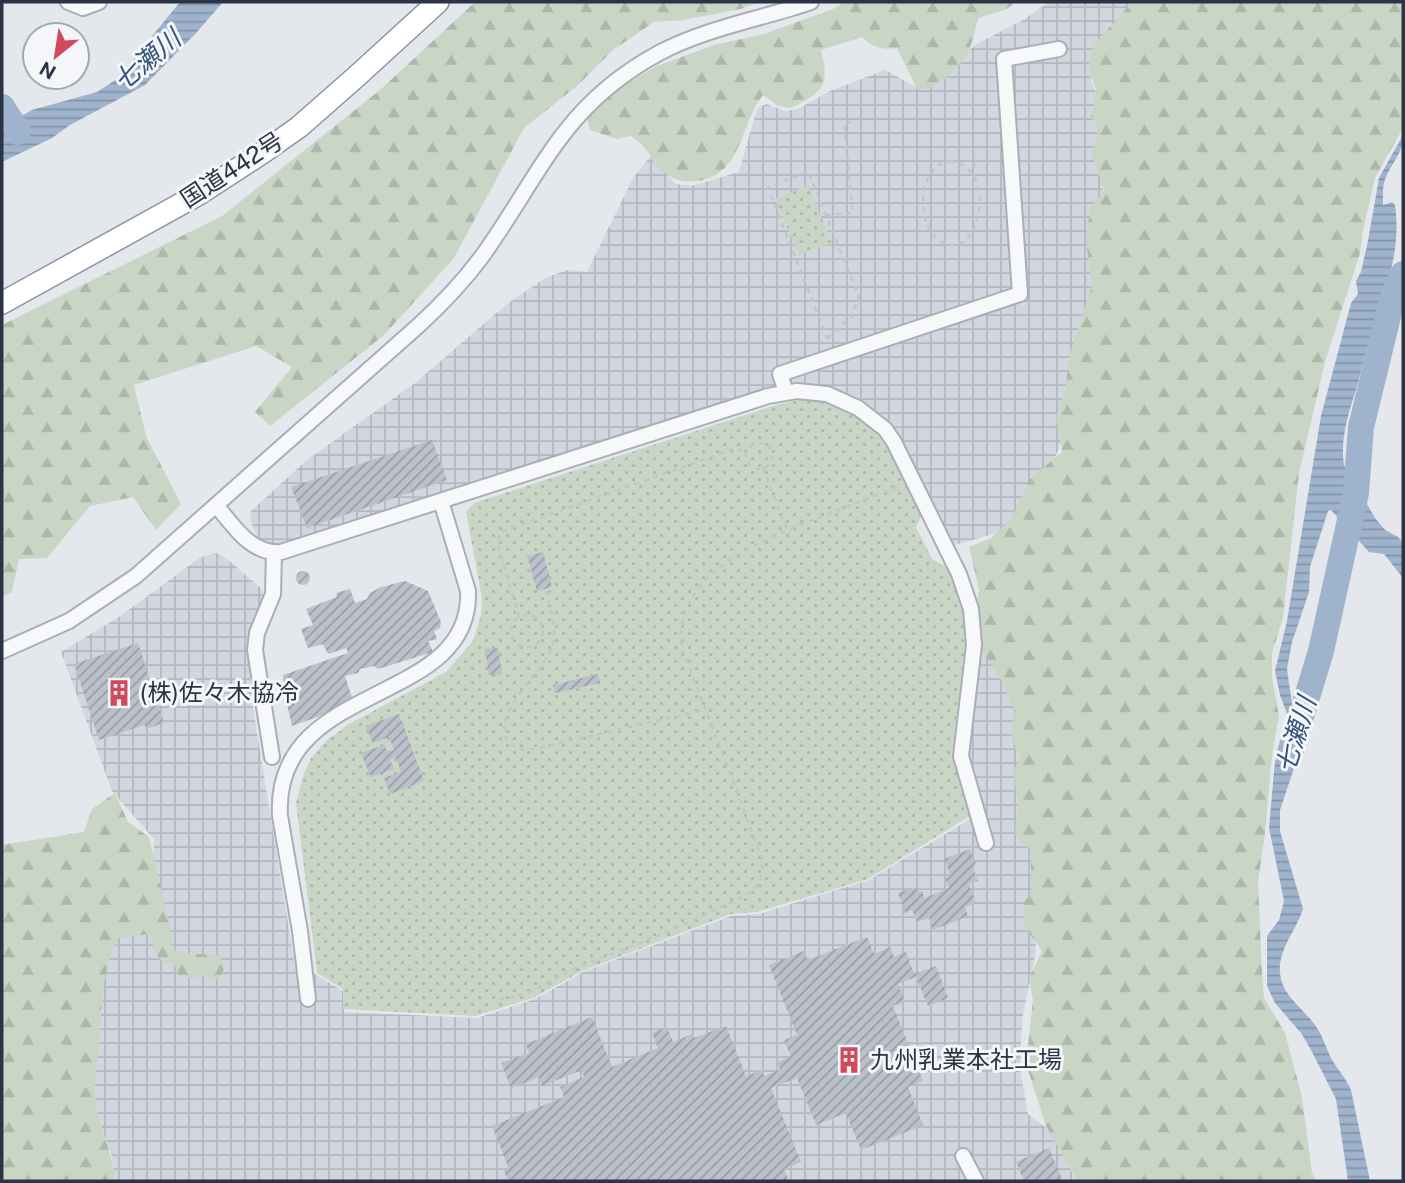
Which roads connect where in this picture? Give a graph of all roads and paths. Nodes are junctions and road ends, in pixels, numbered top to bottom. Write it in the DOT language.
graph roads {
  1 [pos="68,2"];
  2 [pos="99,2"];
  3 [pos="438,2"];
  4 [pos="811,2"];
  5 [pos="1059,49"];
  6 [pos="851,122"];
  7 [pos="974,155"];
  8 [pos="974,178"];
  9 [pos="826,215"];
  10 [pos="2,303"];
  11 [pos="828,338"];
  12 [pos="834,356"];
  13 [pos="786,392"];
  14 [pos="747,451"];
  15 [pos="763,468"];
  16 [pos="906,483"];
  17 [pos="441,502"];
  18 [pos="216,505"];
  19 [pos="787,530"];
  20 [pos="274,552"];
  21 [pos="546,591"];
  22 [pos="519,617"];
  23 [pos="554,625"];
  24 [pos="543,627"];
  25 [pos="2,651"];
  26 [pos="704,710"];
  27 [pos="272,757"];
  28 [pos="986,843"];
  29 [pos="308,999"];
  30 [pos="499,999"];
  31 [pos="963,1156"];
  32 [pos="976,1181"];
  1 -- 2 [label="street"];
  3 -- 10 [label="highway, 国道442号"];
  4 -- 18 [label="street"];
  5 -- 12 [label="street"];
  6 -- 9 [label="path"];
  7 -- 8 [label="path"];
  8 -- 8 [label="path"];
  9 -- 11 [label="path"];
  9 -- 11 [label="path"];
  11 -- 12 [label="path"];
  12 -- 13 [label="street"];
  13 -- 17 [label="street"];
  13 -- 28 [label="street"];
  14 -- 15 [label="path"];
  14 -- 15 [label="path"];
  14 -- 22 [label="path"];
  15 -- 19 [label="path"];
  16 -- 19 [label="path"];
  17 -- 20 [label="street"];
  17 -- 29 [label="street"];
  18 -- 20 [label="street"];
  18 -- 25 [label="street"];
  19 -- 26 [label="path"];
  20 -- 27 [label="street"];
  21 -- 23 [label="path"];
  22 -- 24 [label="path"];
  22 -- 24 [label="path"];
  23 -- 24 [label="path"];
  23 -- 26 [label="path"];
  26 -- 30 [label="path"];
  31 -- 32 [label="street"];
}
